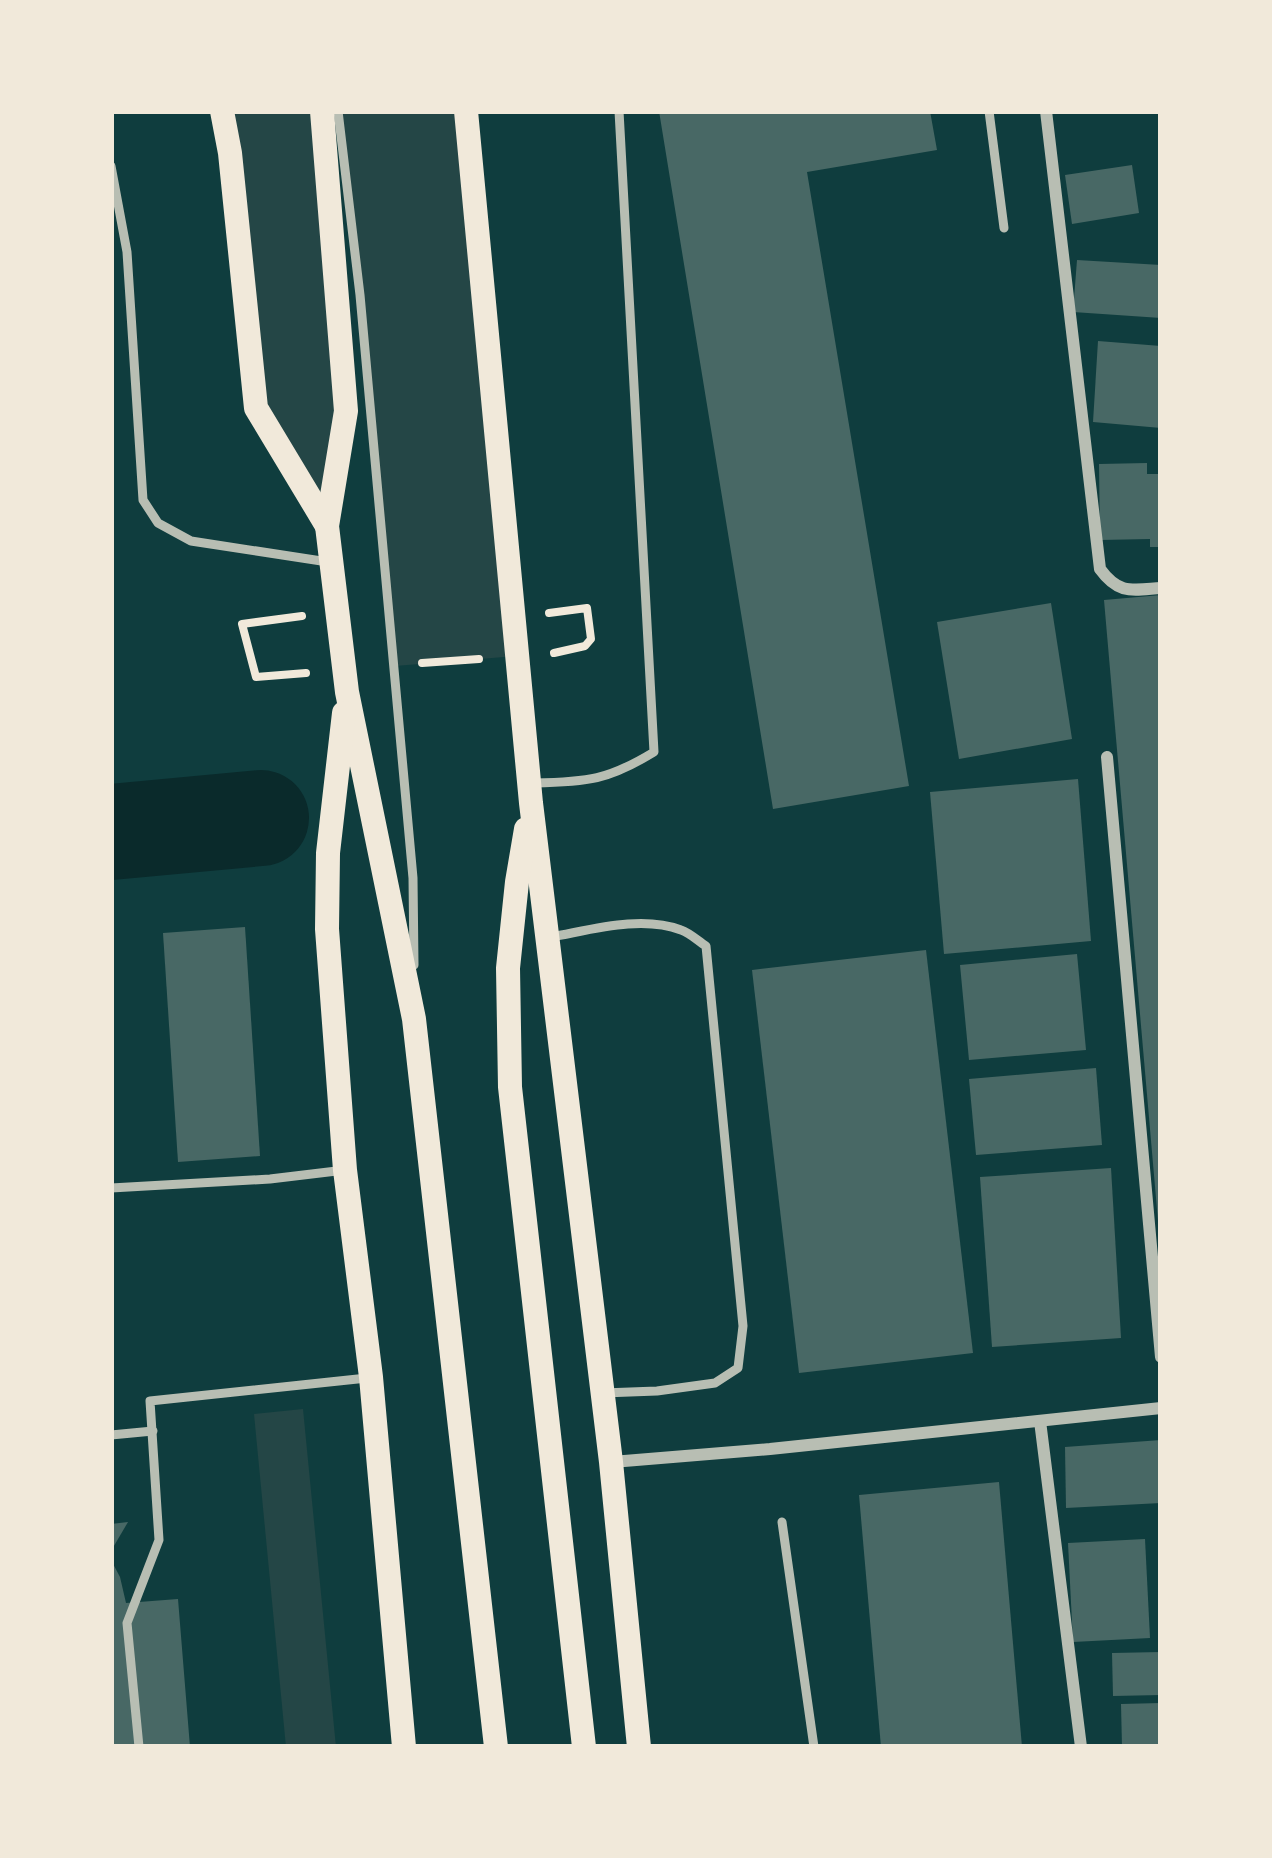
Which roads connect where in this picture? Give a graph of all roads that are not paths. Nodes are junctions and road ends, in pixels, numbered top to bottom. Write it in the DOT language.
graph roads {
  1 [pos="222,111"];
  2 [pos="322,111"];
  3 [pos="338,111"];
  4 [pos="466,111"];
  5 [pos="619,111"];
  6 [pos="989,111"];
  7 [pos="1046,111"];
  8 [pos="111,166"];
  9 [pos="1004,227"];
  10 [pos="327,526"];
  11 [pos="333,563"];
  12 [pos="1161,588"];
  13 [pos="347,692"];
  14 [pos="1107,758"];
  15 [pos="530,793"];
  16 [pos="547,938"];
  17 [pos="414,1018"];
  18 [pos="345,1170"];
  19 [pos="111,1188"];
  20 [pos="1161,1357"];
  21 [pos="371,1377"];
  22 [pos="603,1393"];
  23 [pos="1161,1408"];
  24 [pos="1040,1421"];
  25 [pos="153,1431"];
  26 [pos="111,1435"];
  27 [pos="611,1462"];
  28 [pos="782,1522"];
  29 [pos="139,1747"];
  30 [pos="404,1747"];
  31 [pos="496,1747"];
  32 [pos="584,1747"];
  33 [pos="639,1747"];
  34 [pos="814,1747"];
  35 [pos="1081,1747"];
  1 -- 10 [label="main road"];
  2 -- 10 [label="main road"];
  3 -- 17 [label="lane"];
  4 -- 15 [label="main road"];
  5 -- 15 [label="lane"];
  6 -- 9 [label="lane"];
  7 -- 12 [label="street"];
  8 -- 11 [label="lane"];
  10 -- 11 [label="main road"];
  11 -- 13 [label="main road"];
  13 -- 17 [label="main road"];
  13 -- 18 [label="main road"];
  14 -- 20 [label="street"];
  15 -- 16 [label="main road"];
  15 -- 32 [label="main road"];
  16 -- 22 [label="main road"];
  16 -- 22 [label="lane"];
  17 -- 31 [label="main road"];
  18 -- 19 [label="lane"];
  18 -- 21 [label="main road"];
  21 -- 25 [label="lane"];
  21 -- 30 [label="main road"];
  22 -- 27 [label="main road"];
  23 -- 24 [label="street"];
  24 -- 27 [label="street"];
  24 -- 35 [label="street"];
  25 -- 26 [label="lane"];
  25 -- 29 [label="lane"];
  27 -- 33 [label="main road"];
  28 -- 34 [label="lane"];
}
